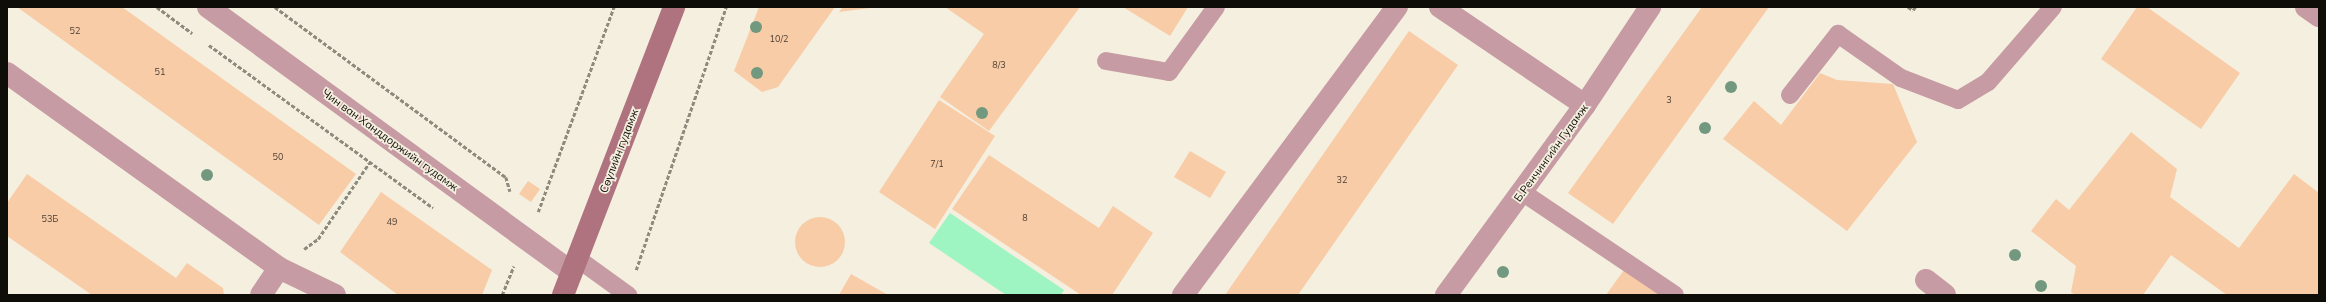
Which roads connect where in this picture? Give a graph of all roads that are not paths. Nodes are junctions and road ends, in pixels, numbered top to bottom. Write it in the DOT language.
graph roads {
  1 [pos="208,7"];
  2 [pos="674,7"];
  3 [pos="1216,7"];
  4 [pos="1397,7"];
  5 [pos="1440,7"];
  6 [pos="1650,7"];
  7 [pos="2053,7"];
  8 [pos="2306,7"];
  9 [pos="2319,16"];
  10 [pos="1106,61"];
  11 [pos="7,73"];
  12 [pos="1790,95"];
  13 [pos="1585,105"];
  14 [pos="1522,192"];
  15 [pos="575,266"];
  16 [pos="279,268"];
  17 [pos="1926,280"];
  18 [pos="261,295"];
  19 [pos="335,295"];
  20 [pos="563,295"];
  21 [pos="628,295"];
  22 [pos="1183,295"];
  23 [pos="1446,295"];
  24 [pos="1675,295"];
  25 [pos="1945,295"];
  1 -- 15 [label="street, Чин ван Ханддоржийн гудамж"];
  2 -- 15 [label="main road, Сөүлийн гудамж"];
  3 -- 10 [label="lane"];
  4 -- 22 [label="street"];
  5 -- 13 [label="street"];
  6 -- 13 [label="street, Б.Ренчингийн Гудамж"];
  7 -- 12 [label="lane"];
  8 -- 9 [label="street"];
  11 -- 16 [label="street"];
  13 -- 14 [label="street, Б.Ренчингийн Гудамж"];
  14 -- 23 [label="street, Б.Ренчингийн Гудамж"];
  14 -- 24 [label="lane"];
  15 -- 20 [label="main road, Сөүлийн гудамж"];
  15 -- 21 [label="lane"];
  16 -- 18 [label="street"];
  16 -- 19 [label="street"];
  17 -- 25 [label="street"];
}
